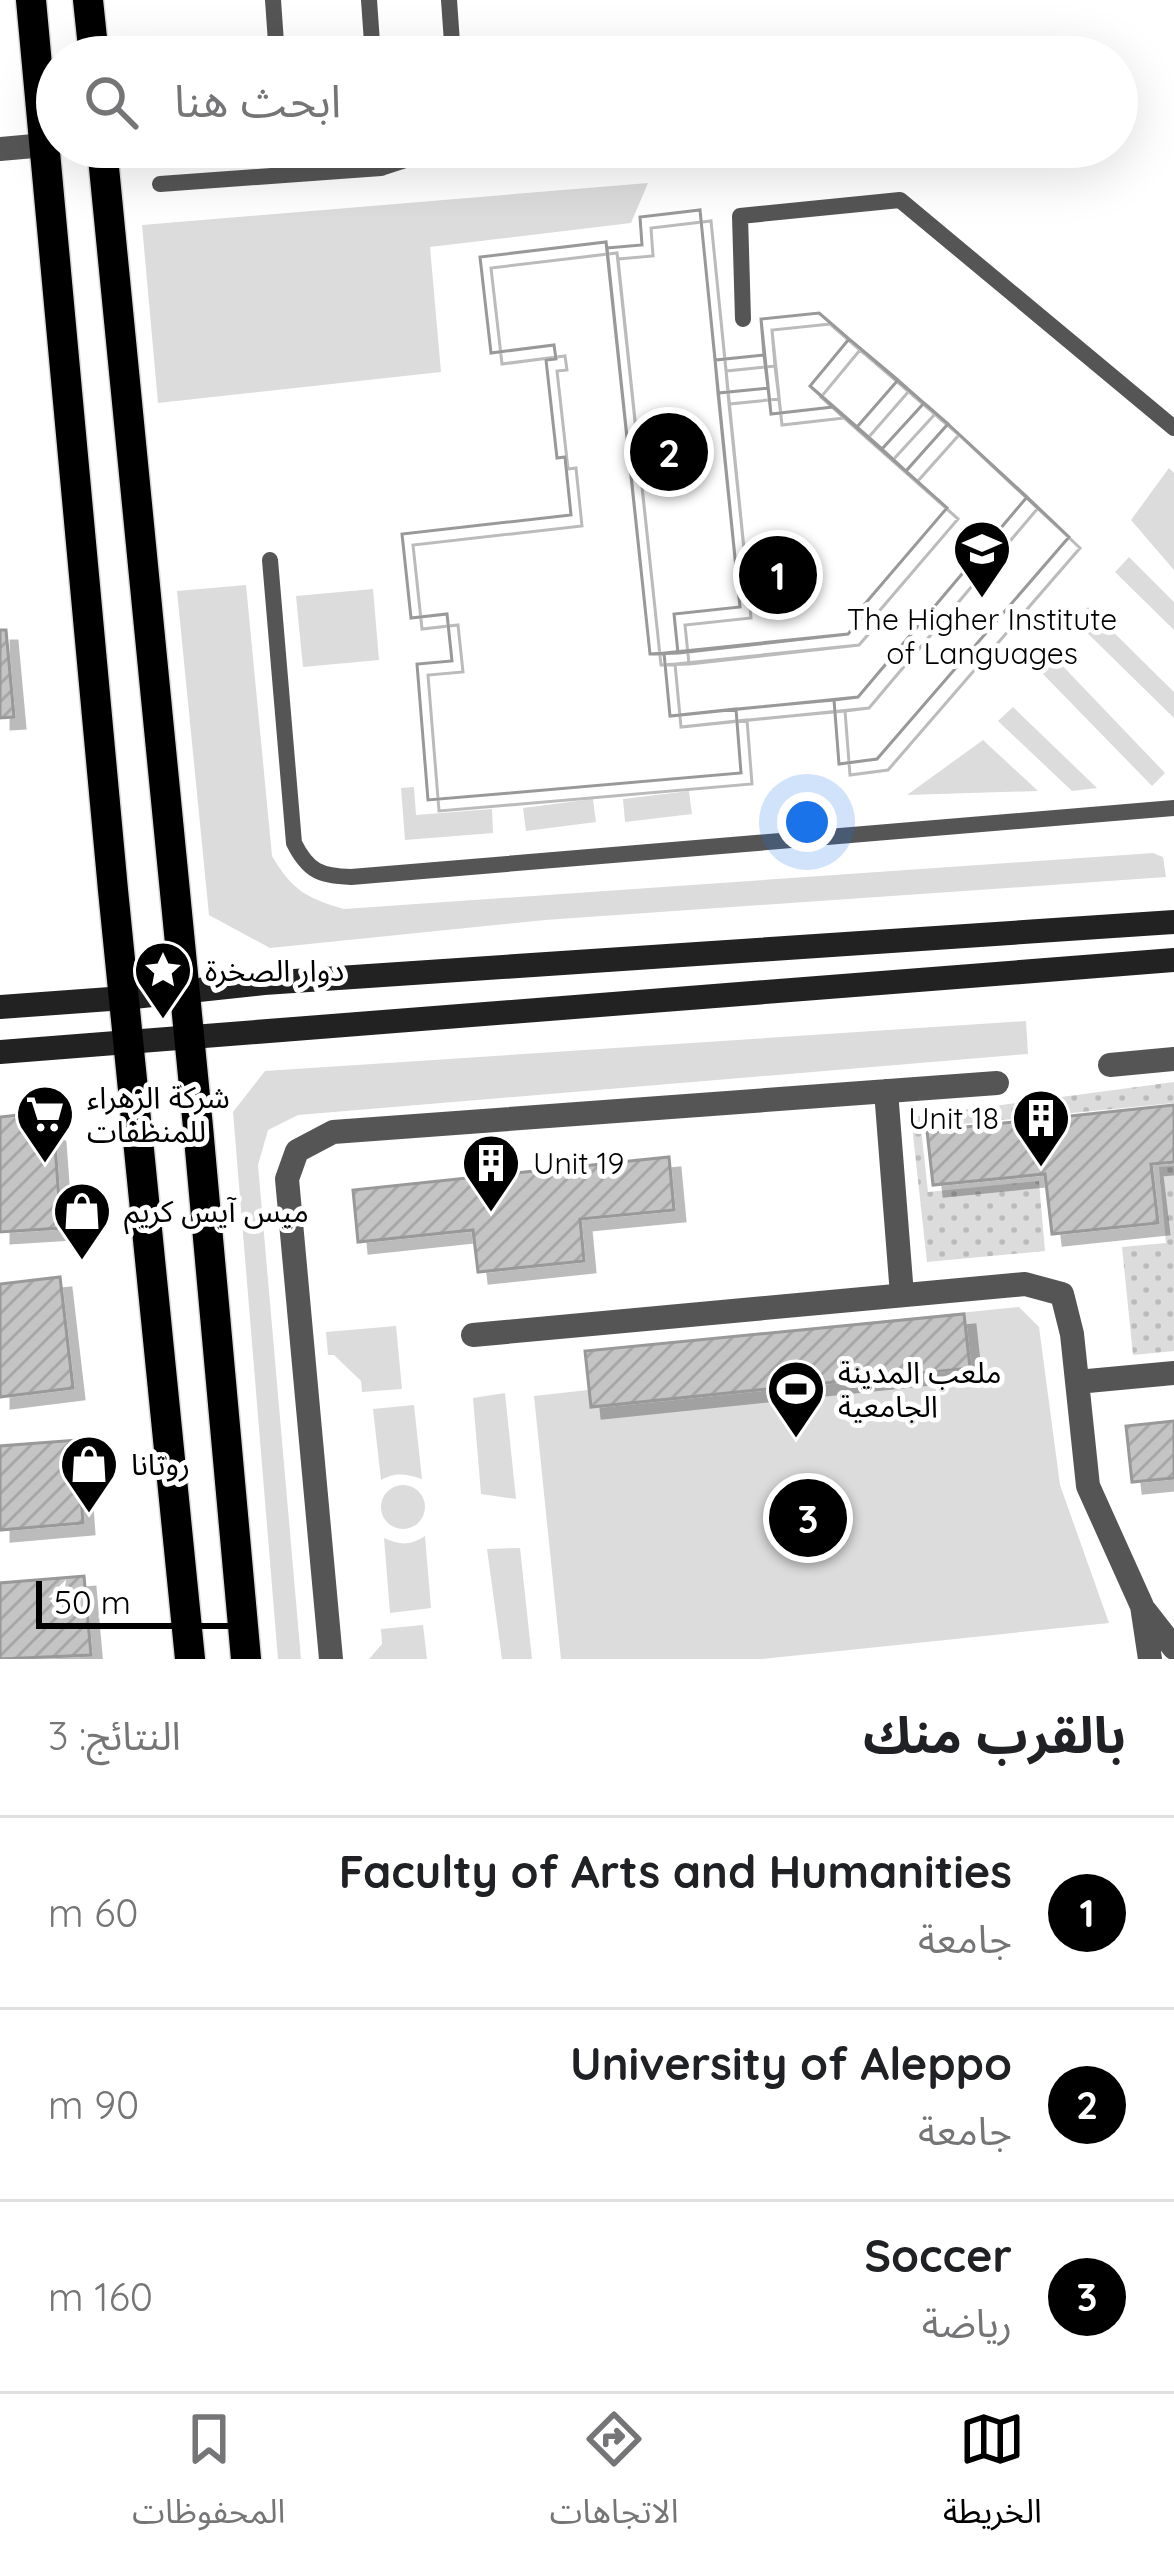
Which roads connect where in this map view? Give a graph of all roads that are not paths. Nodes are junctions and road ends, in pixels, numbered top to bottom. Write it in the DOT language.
graph roads {
  1 [pos="31,0"];
  2 [pos="88,0"];
  3 [pos="272,0"];
  4 [pos="369,0"];
  5 [pos="449,0"];
  6 [pos="92,36"];
  7 [pos="275,36"];
  8 [pos="372,36"];
  9 [pos="452,36"];
  10 [pos="36,52"];
  11 [pos="36,146"];
  12 [pos="0,148"];
  13 [pos="47,168"];
  14 [pos="104,168"];
  15 [pos="286,168"];
  16 [pos="381,168"];
  17 [pos="286,175"];
  18 [pos="160,184"];
  19 [pos="743,319"];
  20 [pos="1174,428"];
  21 [pos="269,560"];
  22 [pos="1174,808"];
  23 [pos="1174,922"];
  24 [pos="1174,960"];
  25 [pos="184,992"];
  26 [pos="124,998"];
  27 [pos="0,1007"];
  28 [pos="188,1038"];
  29 [pos="128,1043"];
  30 [pos="0,1052"];
  31 [pos="1174,1059"];
  32 [pos="1110,1065"];
  33 [pos="997,1083"];
  34 [pos="886,1091"];
  35 [pos="902,1295"];
  36 [pos="473,1335"];
  37 [pos="1174,1373"];
  38 [pos="1077,1382"];
  39 [pos="1142,1606"];
  40 [pos="1174,1648"];
  41 [pos="190,1659"];
  42 [pos="245,1659"];
  43 [pos="332,1659"];
  44 [pos="1150,1659"];
  1 -- 10 [label="main road"];
  2 -- 6 [label="main road"];
  3 -- 7 [label="lane"];
  4 -- 8 [label="lane"];
  5 -- 9 [label="lane"];
  11 -- 12 [label="street"];
  13 -- 26 [label="main road"];
  14 -- 25 [label="main road"];
  15 -- 17 [label="lane"];
  16 -- 17 [label="lane"];
  17 -- 18 [label="lane"];
  19 -- 20 [label="lane"];
  21 -- 22 [label="lane"];
  23 -- 25 [label="main road"];
  24 -- 28 [label="main road"];
  25 -- 26 [label="main road"];
  25 -- 28 [label="main road"];
  26 -- 27 [label="main road"];
  26 -- 29 [label="main road"];
  28 -- 29 [label="main road"];
  28 -- 42 [label="main road"];
  29 -- 30 [label="main road"];
  29 -- 41 [label="main road"];
  31 -- 32 [label="street"];
  33 -- 34 [label="street"];
  34 -- 35 [label="street"];
  34 -- 43 [label="street"];
  35 -- 36 [label="street"];
  35 -- 38 [label="street"];
  37 -- 38 [label="street"];
  38 -- 39 [label="street"];
  39 -- 40 [label="street"];
  39 -- 44 [label="street"];
}
